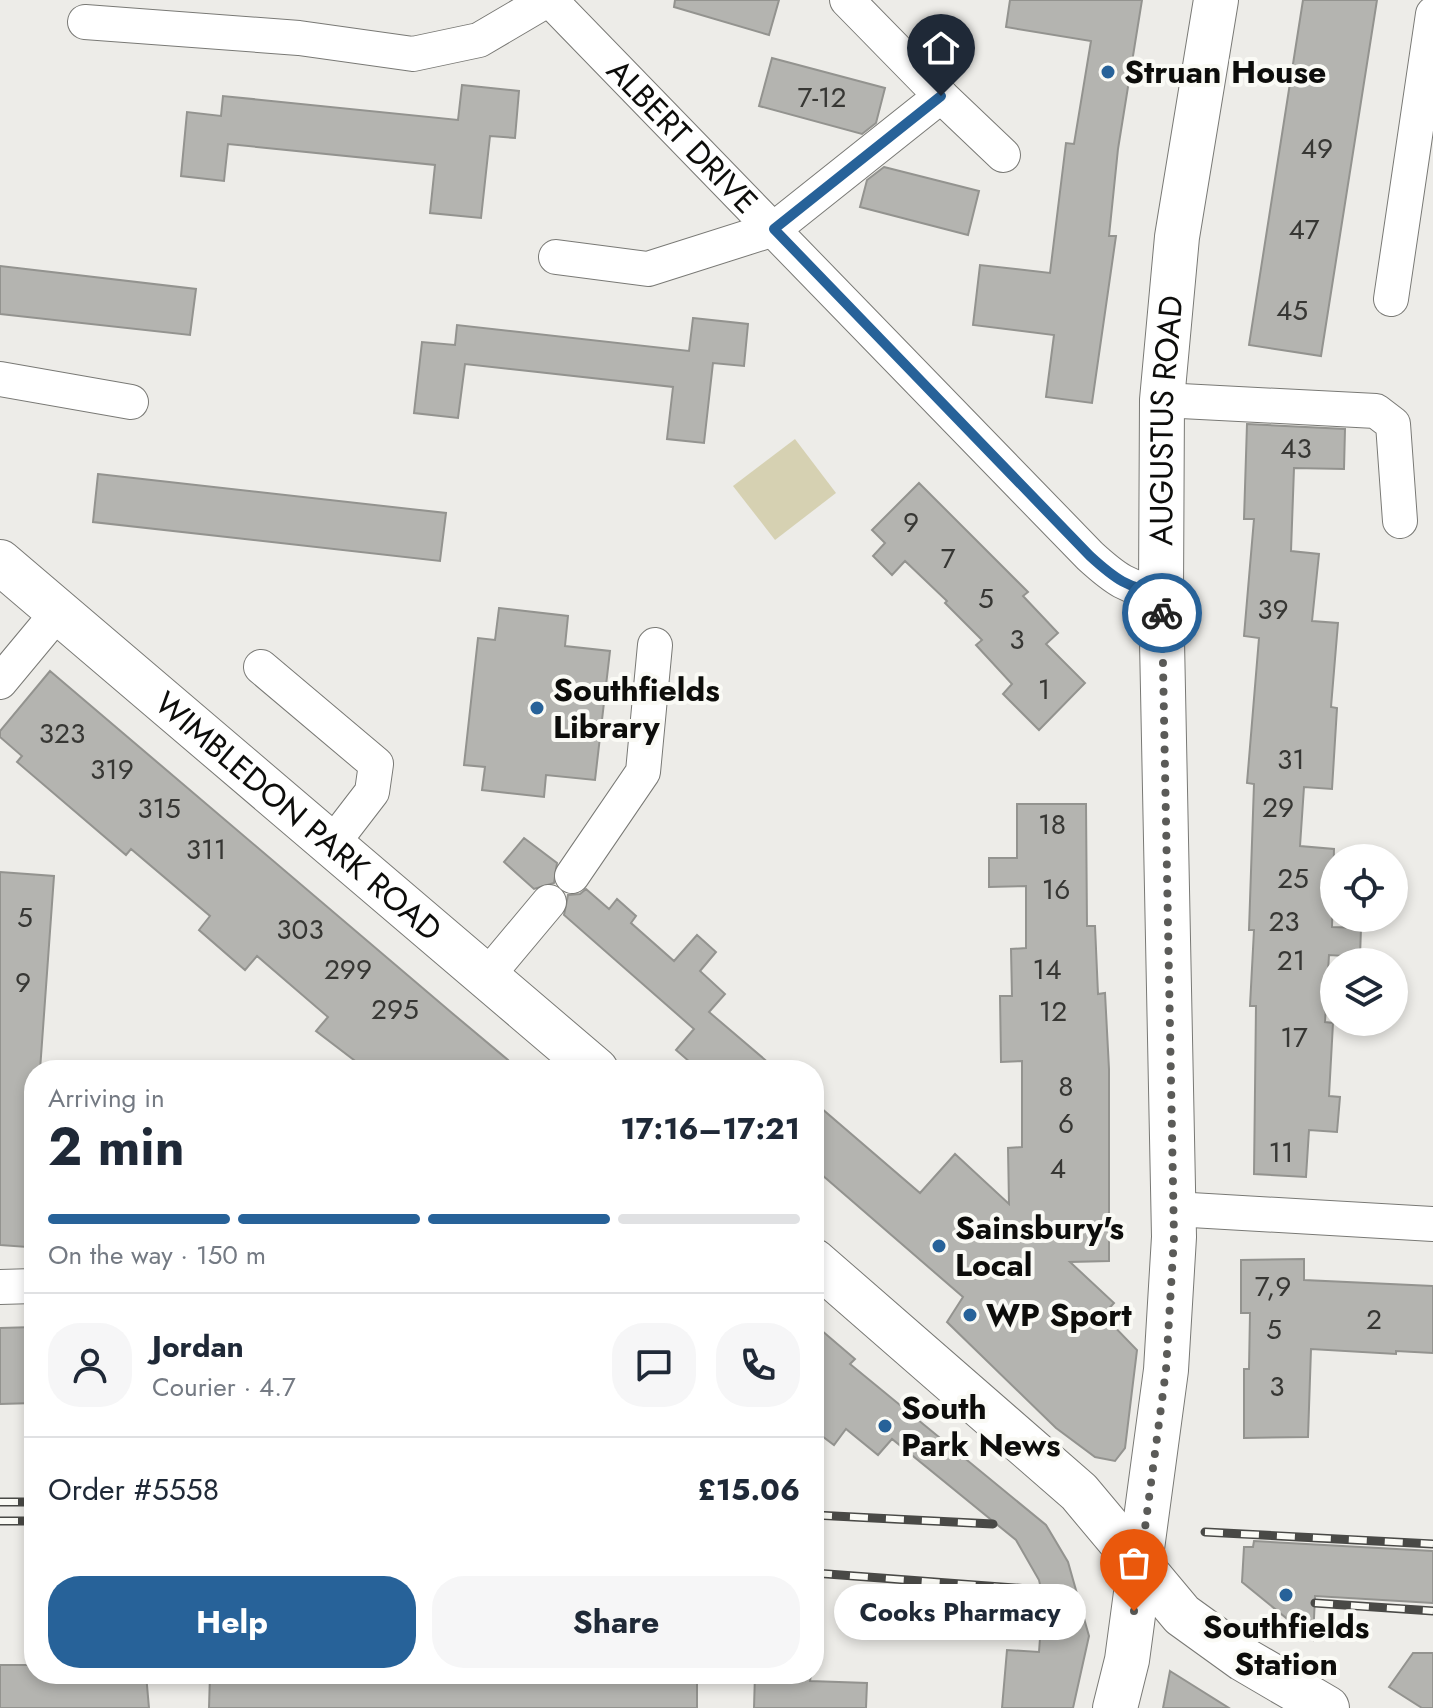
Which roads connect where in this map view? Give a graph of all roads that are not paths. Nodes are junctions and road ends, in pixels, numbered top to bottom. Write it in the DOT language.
graph roads {
  1 [pos="548,0"];
  2 [pos="847,0"];
  3 [pos="1216,0"];
  4 [pos="1433,14"];
  5 [pos="85,22"];
  6 [pos="941,96"];
  7 [pos="1003,155"];
  8 [pos="774,229"];
  9 [pos="556,257"];
  10 [pos="1391,299"];
  11 [pos="0,379"];
  12 [pos="1162,400"];
  13 [pos="131,402"];
  14 [pos="1400,521"];
  15 [pos="0,562"];
  16 [pos="1161,591"];
  17 [pos="59,611"];
  18 [pos="655,645"];
  19 [pos="261,667"];
  20 [pos="0,682"];
  21 [pos="332,844"];
  22 [pos="572,876"];
  23 [pos="549,902"];
  24 [pos="487,976"];
  25 [pos="584,1060"];
  26 [pos="1174,1209"];
  27 [pos="1433,1224"];
  28 [pos="824,1270"];
  29 [pos="24,1286"];
  30 [pos="0,1287"];
  31 [pos="1140,1562"];
  32 [pos="1115,1708"];
  33 [pos="1327,1708"];
  1 -- 5 [label="street"];
  1 -- 8 [label="street, ALBERT DRIVE"];
  2 -- 6 [label="street"];
  3 -- 12 [label="street, AUGUSTUS ROAD"];
  4 -- 10 [label="street"];
  6 -- 7 [label="street"];
  6 -- 8 [label="street"];
  8 -- 9 [label="street"];
  8 -- 16 [label="street, ALBERT DRIVE"];
  11 -- 13 [label="street"];
  12 -- 14 [label="street"];
  12 -- 16 [label="street, AUGUSTUS ROAD"];
  15 -- 17 [label="street, WIMBLEDON PARK ROAD"];
  16 -- 26 [label="street, AUGUSTUS ROAD"];
  17 -- 20 [label="street"];
  17 -- 21 [label="street, WIMBLEDON PARK ROAD"];
  18 -- 22 [label="street"];
  19 -- 21 [label="street"];
  21 -- 24 [label="street, WIMBLEDON PARK ROAD"];
  23 -- 24 [label="street"];
  24 -- 25 [label="street, WIMBLEDON PARK ROAD"];
  26 -- 27 [label="street"];
  26 -- 31 [label="street, AUGUSTUS ROAD"];
  28 -- 31 [label="street"];
  29 -- 30 [label="street"];
  31 -- 32 [label="street, AUGUSTUS ROAD"];
  31 -- 33 [label="street"];
}
